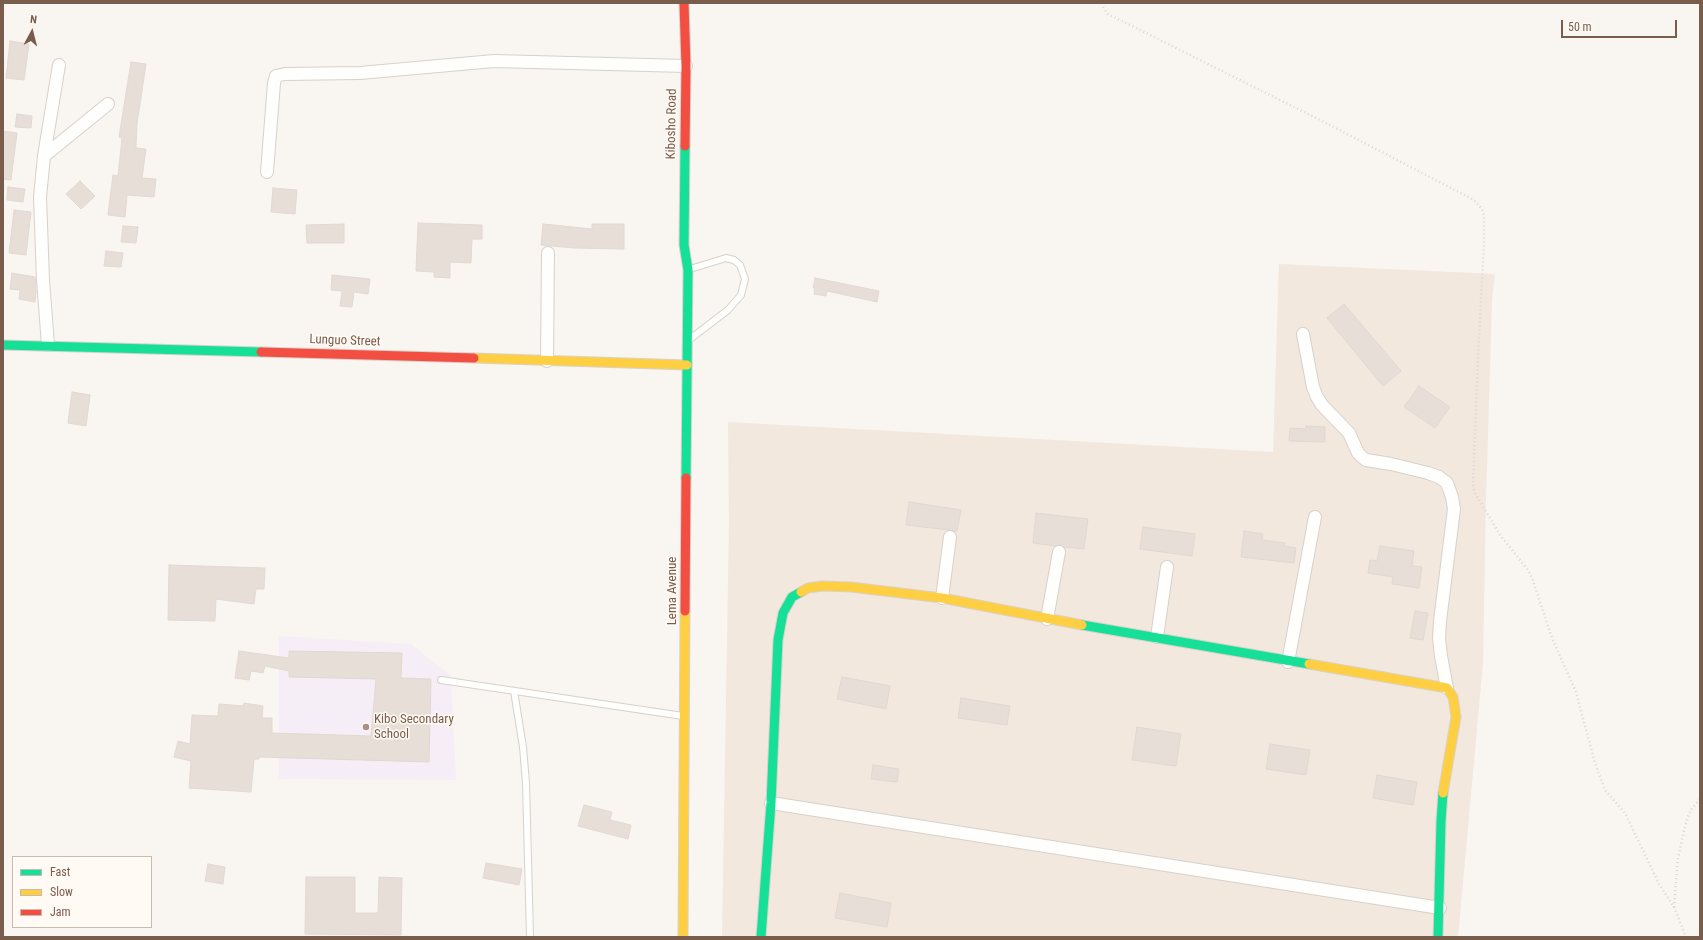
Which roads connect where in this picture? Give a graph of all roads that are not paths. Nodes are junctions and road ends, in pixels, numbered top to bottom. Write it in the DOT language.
graph roads {
  1 [pos="684,3"];
  2 [pos="59,65"];
  3 [pos="686,66"];
  4 [pos="108,104"];
  5 [pos="44,156"];
  6 [pos="267,172"];
  7 [pos="684,245"];
  8 [pos="548,253"];
  9 [pos="688,270"];
  10 [pos="1303,334"];
  11 [pos="688,340"];
  12 [pos="3,344"];
  13 [pos="48,344"];
  14 [pos="547,361"];
  15 [pos="687,365"];
  16 [pos="1314,517"];
  17 [pos="950,537"];
  18 [pos="1059,552"];
  19 [pos="1167,568"];
  20 [pos="942,598"];
  21 [pos="1047,619"];
  22 [pos="1157,637"];
  23 [pos="1288,662"];
  24 [pos="441,680"];
  25 [pos="1447,688"];
  26 [pos="514,691"];
  27 [pos="685,716"];
  28 [pos="770,803"];
  29 [pos="1440,908"];
  30 [pos="530,937"];
  31 [pos="683,937"];
  32 [pos="761,937"];
  33 [pos="1438,937"];
  1 -- 3 [label="street, Kibosho Road"];
  2 -- 5 [label="street"];
  3 -- 6 [label="street"];
  3 -- 7 [label="street, Kibosho Road"];
  4 -- 5 [label="street"];
  5 -- 13 [label="street"];
  7 -- 9 [label="street, Lema Avenue"];
  8 -- 14 [label="street"];
  9 -- 11 [label="street, Lema Avenue"];
  9 -- 11 [label="lane"];
  10 -- 25 [label="street"];
  11 -- 15 [label="street, Lema Avenue"];
  12 -- 13 [label="street, Lunguo Street"];
  13 -- 14 [label="street, Lunguo Street"];
  14 -- 15 [label="street, Lunguo Street"];
  15 -- 27 [label="street, Lema Avenue"];
  16 -- 23 [label="street"];
  17 -- 20 [label="street"];
  18 -- 21 [label="street"];
  19 -- 22 [label="street"];
  20 -- 21 [label="street"];
  20 -- 28 [label="street"];
  21 -- 22 [label="street"];
  22 -- 23 [label="street"];
  23 -- 25 [label="street"];
  24 -- 26 [label="lane"];
  25 -- 29 [label="street"];
  26 -- 27 [label="lane"];
  26 -- 30 [label="lane"];
  27 -- 31 [label="street, Lema Avenue"];
  28 -- 29 [label="street"];
  28 -- 32 [label="street"];
  29 -- 33 [label="street"];
}
